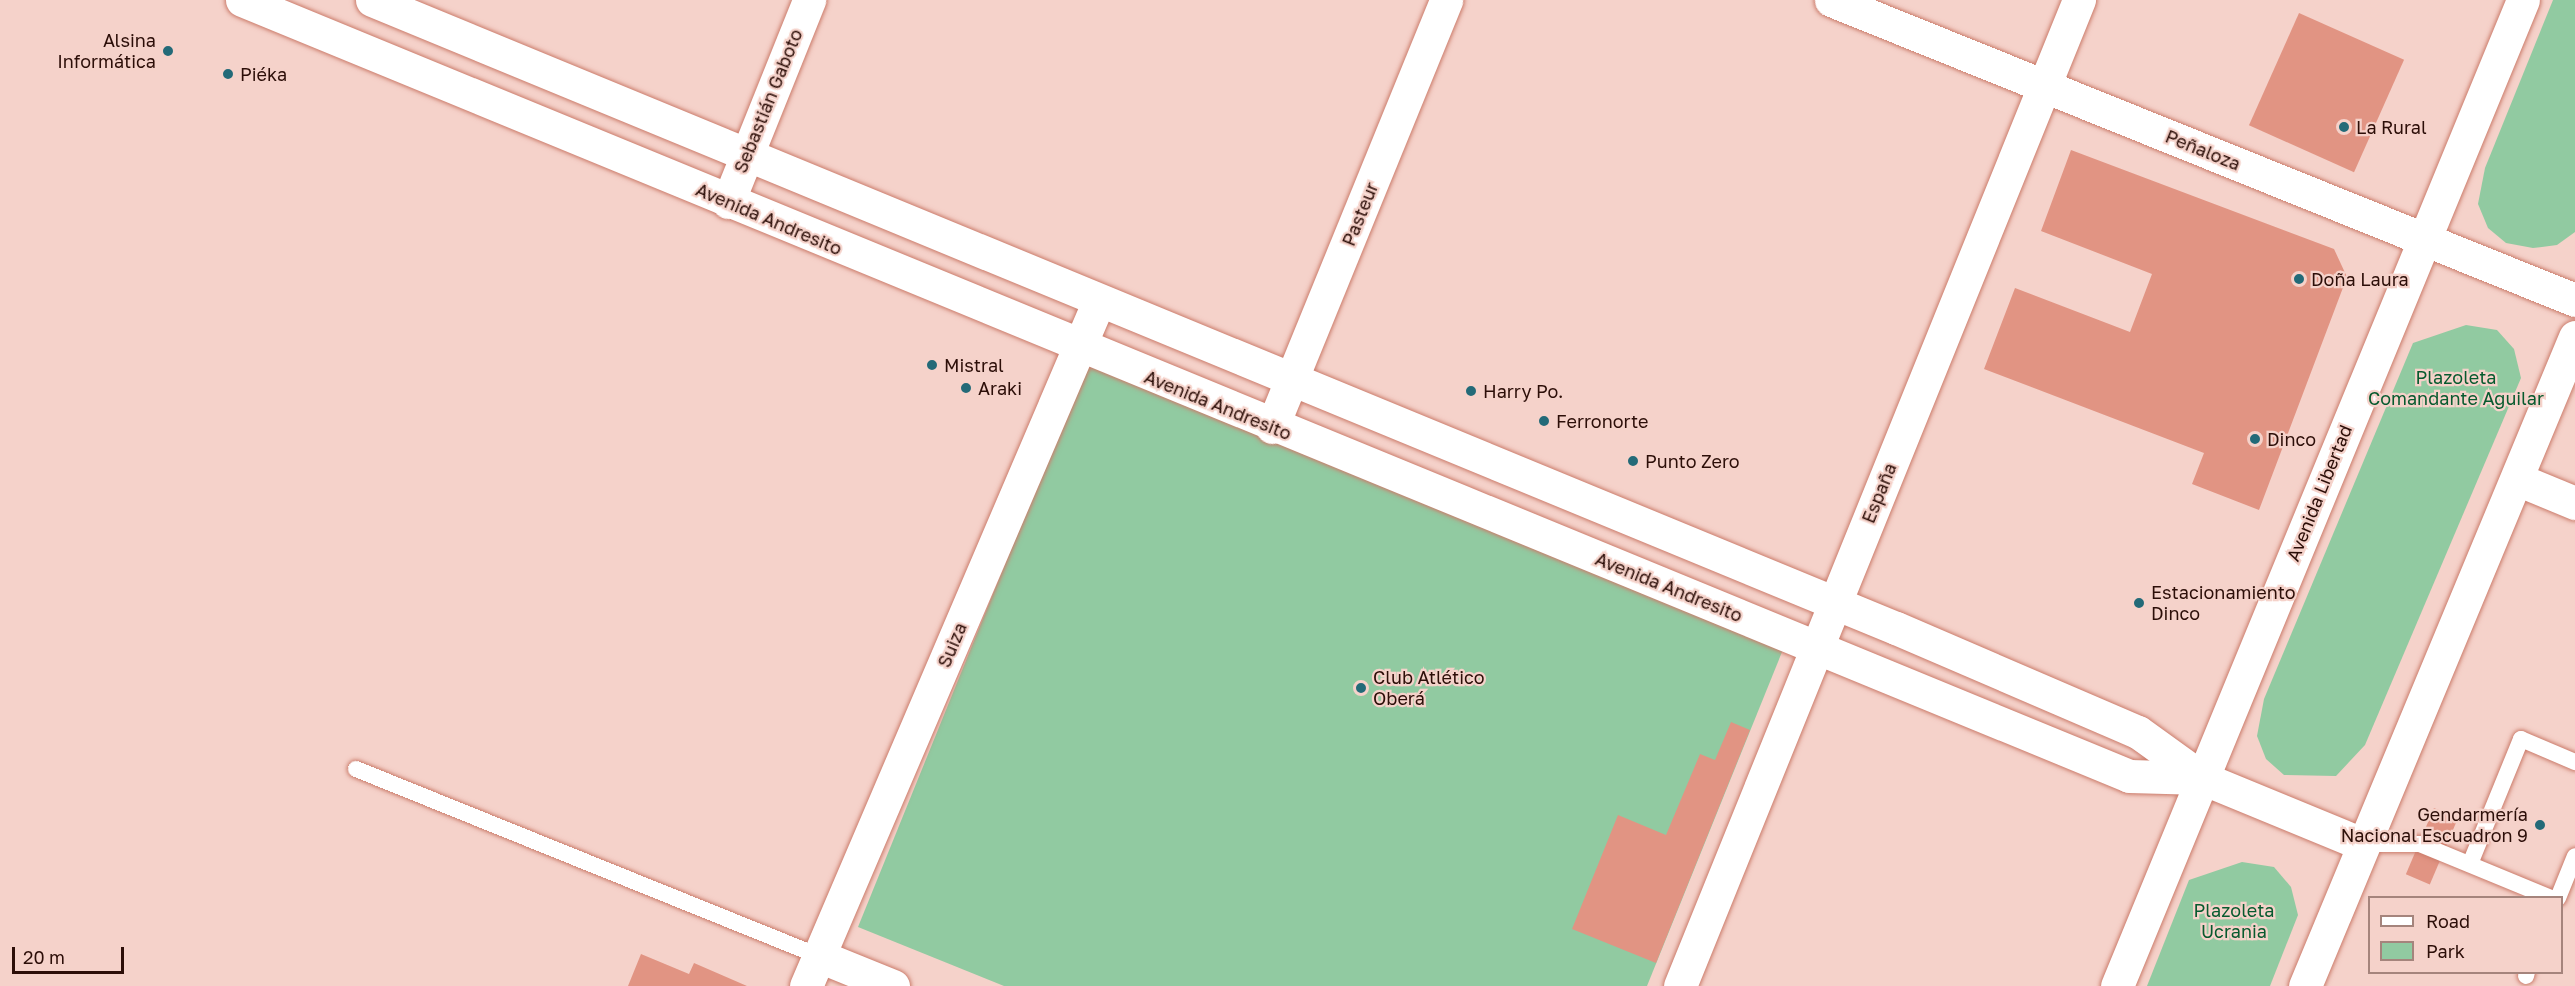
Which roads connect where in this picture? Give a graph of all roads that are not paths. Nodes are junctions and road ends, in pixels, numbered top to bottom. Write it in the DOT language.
graph roads {
  1 [pos="242,0"];
  2 [pos="372,0"];
  3 [pos="809,0"];
  4 [pos="1446,0"];
  5 [pos="1831,0"];
  6 [pos="2079,0"];
  7 [pos="2523,0"];
  8 [pos="2044,86"];
  9 [pos="747,154"];
  10 [pos="728,202"];
  11 [pos="2423,239"];
  12 [pos="2575,300"];
  13 [pos="1098,303"];
  14 [pos="2575,337"];
  15 [pos="1079,348"];
  16 [pos="1293,383"];
  17 [pos="1272,427"];
  18 [pos="2517,479"];
  19 [pos="2575,503"];
  20 [pos="1835,602"];
  21 [pos="1817,647"];
  22 [pos="2575,762"];
  23 [pos="356,769"];
  24 [pos="2202,778"];
  25 [pos="2362,844"];
  26 [pos="2575,856"];
  27 [pos="2470,864"];
  28 [pos="2549,896"];
  29 [pos="2558,896"];
  30 [pos="819,956"];
  31 [pos="806,986"];
  32 [pos="893,986"];
  33 [pos="1680,986"];
  34 [pos="2117,986"];
  35 [pos="2305,986"];
  1 -- 10 [label="main road, Avenida Andresito"];
  2 -- 9 [label="main road, Avenida Andresito"];
  3 -- 9 [label="main road, Sebastián Gaboto"];
  4 -- 16 [label="main road, Pasteur"];
  5 -- 8 [label="main road, Peñaloza"];
  6 -- 8 [label="main road, España"];
  7 -- 11 [label="main road, Avenida Libertad"];
  8 -- 11 [label="main road, Peñaloza"];
  8 -- 20 [label="main road, España"];
  9 -- 10 [label="main road, Sebastián Gaboto"];
  9 -- 13 [label="main road, Avenida Andresito"];
  10 -- 15 [label="main road, Avenida Andresito"];
  11 -- 12 [label="main road, Peñaloza"];
  11 -- 24 [label="main road, Avenida Libertad"];
  13 -- 15 [label="main road, Suiza"];
  13 -- 16 [label="main road, Avenida Andresito"];
  14 -- 18 [label="main road"];
  15 -- 17 [label="main road, Avenida Andresito"];
  15 -- 30 [label="main road, Suiza"];
  16 -- 17 [label="main road, Pasteur"];
  16 -- 20 [label="main road, Avenida Andresito"];
  17 -- 21 [label="main road, Avenida Andresito"];
  18 -- 19 [label="main road"];
  18 -- 25 [label="main road"];
  20 -- 21 [label="main road, España"];
  20 -- 24 [label="main road, Avenida Andresito"];
  21 -- 24 [label="main road, Avenida Andresito"];
  21 -- 33 [label="main road, España"];
  22 -- 27 [label="lane"];
  23 -- 30 [label="lane"];
  24 -- 25 [label="main road, Avenida Andresito"];
  24 -- 34 [label="main road, Avenida Libertad"];
  25 -- 27 [label="lane"];
  25 -- 35 [label="main road"];
  26 -- 29 [label="lane"];
  27 -- 28 [label="lane"];
  30 -- 31 [label="main road, Suiza"];
  30 -- 32 [label="main road"];
}
